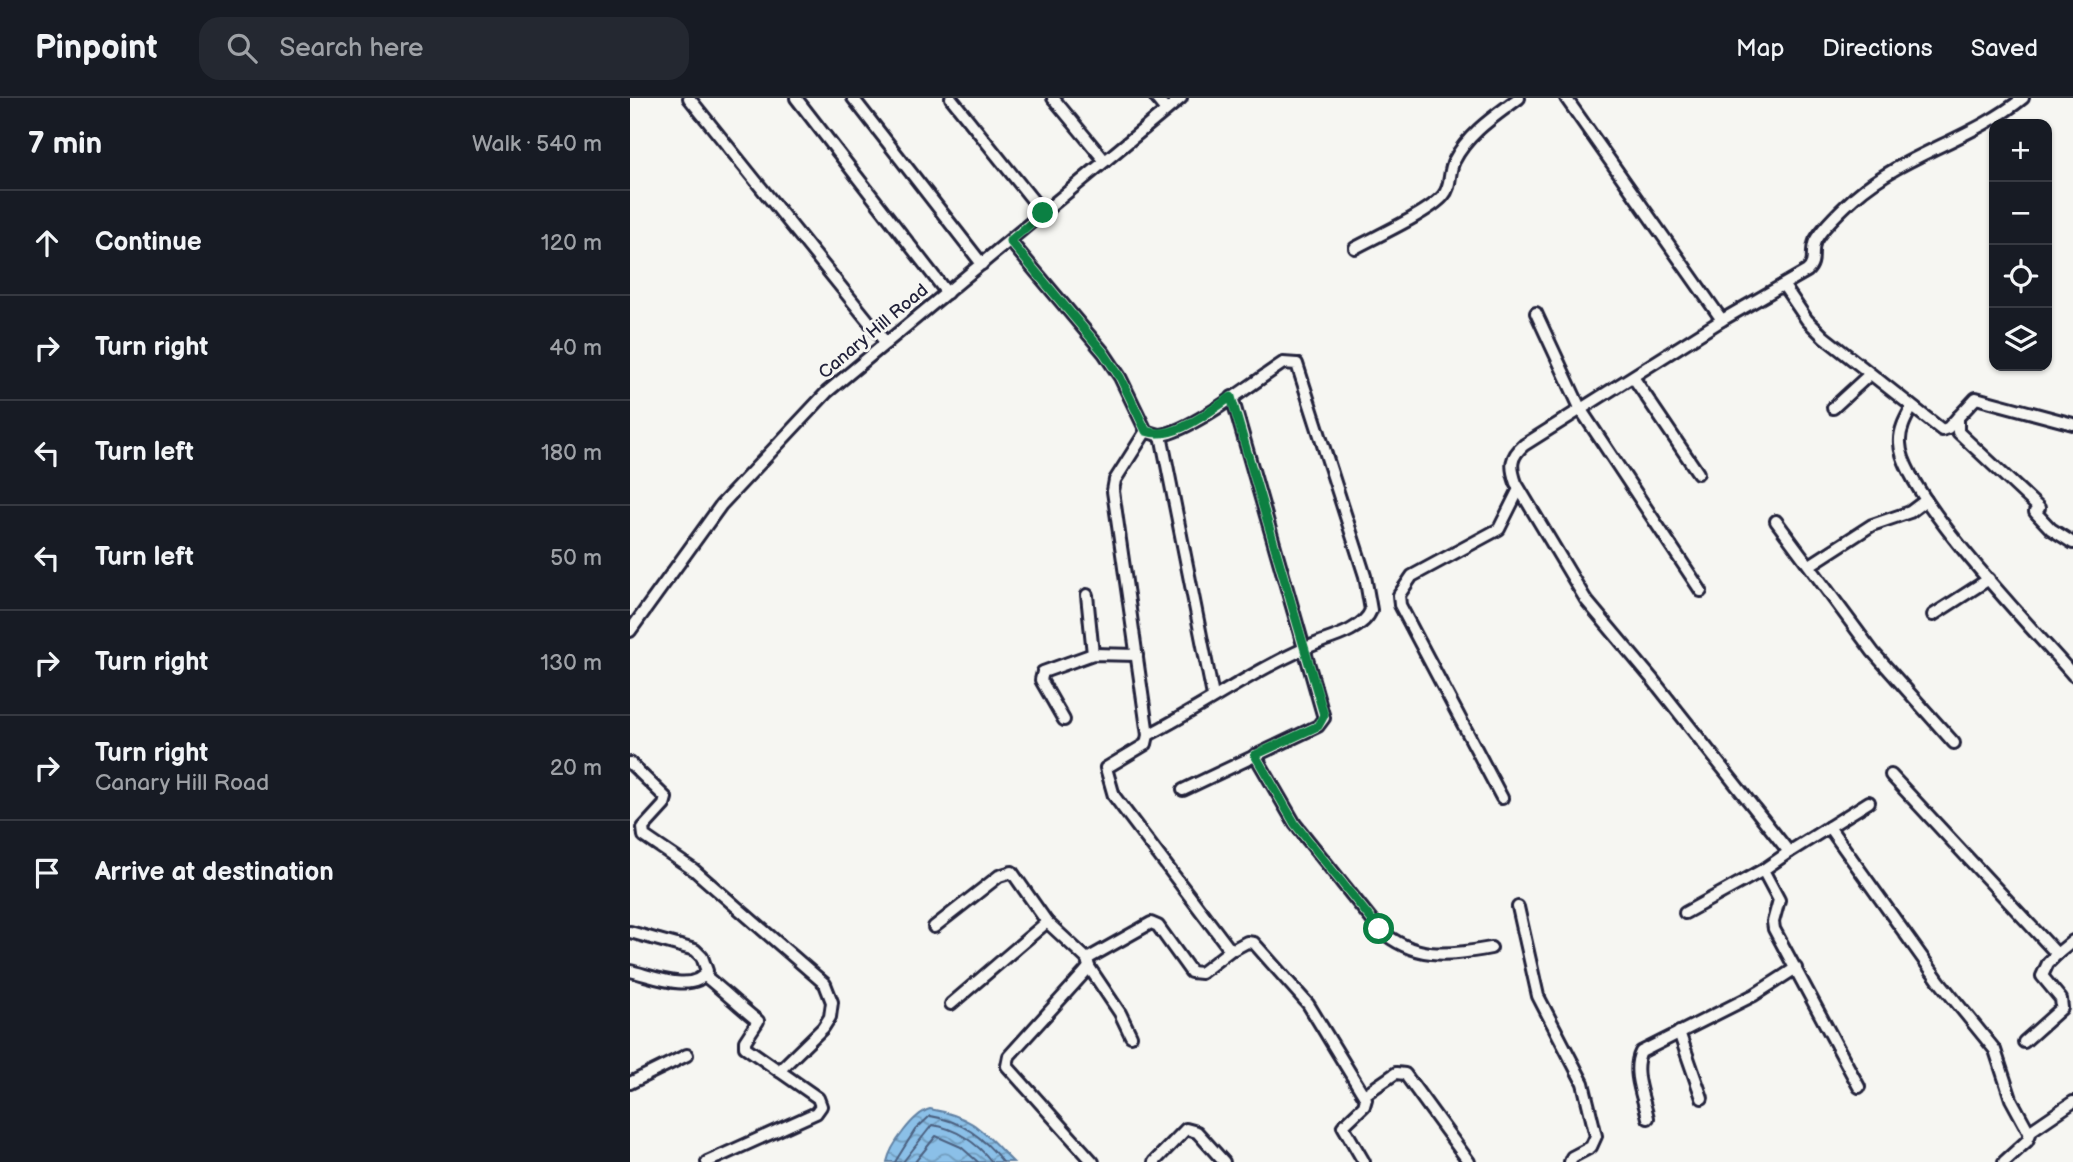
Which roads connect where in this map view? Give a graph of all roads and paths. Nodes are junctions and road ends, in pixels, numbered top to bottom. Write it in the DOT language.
graph roads {
  1 [pos="689,98"];
  2 [pos="796,98"];
  3 [pos="853,98"];
  4 [pos="951,98"];
  5 [pos="1053,98"];
  6 [pos="1156,98"];
  7 [pos="1181,98"];
  8 [pos="1519,98"];
  9 [pos="1566,98"];
  10 [pos="2023,98"];
  11 [pos="1166,110"];
  12 [pos="1105,161"];
  13 [pos="1043,213"];
  14 [pos="1010,241"];
  15 [pos="1355,248"];
  16 [pos="982,264"];
  17 [pos="1784,286"];
  18 [pos="947,293"];
  19 [pos="1536,313"];
  20 [pos="1722,320"];
  21 [pos="886,343"];
  22 [pos="1870,374"];
  23 [pos="1633,377"];
  24 [pos="1231,397"];
  25 [pos="1833,408"];
  26 [pos="1912,408"];
  27 [pos="1581,410"];
  28 [pos="1958,417"];
  29 [pos="2073,424"];
  30 [pos="1146,431"];
  31 [pos="1161,435"];
  32 [pos="1698,473"];
  33 [pos="1519,489"];
  34 [pos="1926,500"];
  35 [pos="1776,521"];
  36 [pos="2073,543"];
  37 [pos="1810,565"];
  38 [pos="1989,579"];
  39 [pos="1701,591"];
  40 [pos="1087,595"];
  41 [pos="1933,615"];
  42 [pos="630,631"];
  43 [pos="1303,649"];
  44 [pos="1093,654"];
  45 [pos="1137,655"];
  46 [pos="2073,675"];
  47 [pos="1213,696"];
  48 [pos="1064,720"];
  49 [pos="1147,735"];
  50 [pos="1954,743"];
  51 [pos="1255,755"];
  52 [pos="630,763"];
  53 [pos="1891,775"];
  54 [pos="1183,790"];
  55 [pos="1502,797"];
  56 [pos="1869,802"];
  57 [pos="1829,827"];
  58 [pos="1789,852"];
  59 [pos="1763,870"];
  60 [pos="1518,907"];
  61 [pos="1685,913"];
  62 [pos="1047,922"];
  63 [pos="934,927"];
  64 [pos="630,932"];
  65 [pos="2073,941"];
  66 [pos="1491,948"];
  67 [pos="1232,949"];
  68 [pos="2057,954"];
  69 [pos="1088,963"];
  70 [pos="1796,968"];
  71 [pos="630,971"];
  72 [pos="705,976"];
  73 [pos="951,1004"];
  74 [pos="1679,1032"];
  75 [pos="1131,1036"];
  76 [pos="2024,1042"];
  77 [pos="687,1055"];
  78 [pos="779,1071"];
  79 [pos="630,1083"];
  80 [pos="1859,1087"];
  81 [pos="1364,1095"];
  82 [pos="1702,1098"];
  83 [pos="2073,1102"];
  84 [pos="1648,1118"];
  85 [pos="2029,1132"];
  86 [pos="707,1162"];
  87 [pos="1093,1162"];
  88 [pos="1154,1162"];
  89 [pos="1224,1162"];
  90 [pos="1364,1162"];
  91 [pos="1469,1162"];
  92 [pos="1570,1162"];
  93 [pos="2004,1162"];
  1 -- 21 [label="street"];
  2 -- 18 [label="street"];
  3 -- 16 [label="street"];
  4 -- 13 [label="street"];
  5 -- 12 [label="street"];
  6 -- 11 [label="street"];
  7 -- 11 [label="street, Canary Hill Road"];
  8 -- 15 [label="street"];
  9 -- 20 [label="street"];
  10 -- 17 [label="street"];
  11 -- 12 [label="street, Canary Hill Road"];
  12 -- 13 [label="street, Canary Hill Road"];
  13 -- 14 [label="street, Canary Hill Road"];
  14 -- 16 [label="street, Canary Hill Road"];
  14 -- 30 [label="street"];
  16 -- 18 [label="street, Canary Hill Road"];
  17 -- 20 [label="street"];
  17 -- 22 [label="street"];
  18 -- 21 [label="street, Canary Hill Road"];
  19 -- 27 [label="street"];
  20 -- 23 [label="street"];
  21 -- 42 [label="street, Canary Hill Road"];
  22 -- 25 [label="street"];
  22 -- 26 [label="street"];
  23 -- 27 [label="street"];
  23 -- 32 [label="street"];
  24 -- 31 [label="street"];
  24 -- 43 [label="street"];
  24 -- 43 [label="street"];
  26 -- 28 [label="street"];
  26 -- 34 [label="street"];
  27 -- 33 [label="street"];
  27 -- 39 [label="street"];
  28 -- 29 [label="street"];
  28 -- 36 [label="street"];
  30 -- 31 [label="street"];
  30 -- 45 [label="street"];
  31 -- 47 [label="street"];
  33 -- 55 [label="street"];
  33 -- 58 [label="street"];
  34 -- 37 [label="street"];
  34 -- 38 [label="street"];
  35 -- 37 [label="street"];
  37 -- 50 [label="street"];
  38 -- 41 [label="street"];
  38 -- 46 [label="street"];
  40 -- 44 [label="street"];
  43 -- 47 [label="street"];
  43 -- 51 [label="street"];
  44 -- 45 [label="street"];
  44 -- 48 [label="street"];
  45 -- 49 [label="street"];
  47 -- 49 [label="street"];
  49 -- 67 [label="street"];
  51 -- 54 [label="street"];
  51 -- 66 [label="street"];
  52 -- 78 [label="street"];
  53 -- 68 [label="street"];
  56 -- 57 [label="street"];
  57 -- 58 [label="street"];
  57 -- 85 [label="street"];
  58 -- 59 [label="street"];
  59 -- 61 [label="street"];
  59 -- 70 [label="street"];
  60 -- 92 [label="street"];
  62 -- 63 [label="street"];
  62 -- 69 [label="street"];
  62 -- 73 [label="street"];
  64 -- 72 [label="street"];
  65 -- 68 [label="street"];
  67 -- 69 [label="street"];
  67 -- 81 [label="street"];
  68 -- 76 [label="street"];
  69 -- 75 [label="street"];
  69 -- 87 [label="street"];
  70 -- 74 [label="street"];
  70 -- 80 [label="street"];
  71 -- 72 [label="street"];
  72 -- 78 [label="street"];
  74 -- 82 [label="street"];
  74 -- 84 [label="street"];
  77 -- 79 [label="street"];
  78 -- 86 [label="street"];
  81 -- 90 [label="street"];
  81 -- 91 [label="street"];
  83 -- 85 [label="street"];
  85 -- 93 [label="street"];
  88 -- 89 [label="street"];
}
